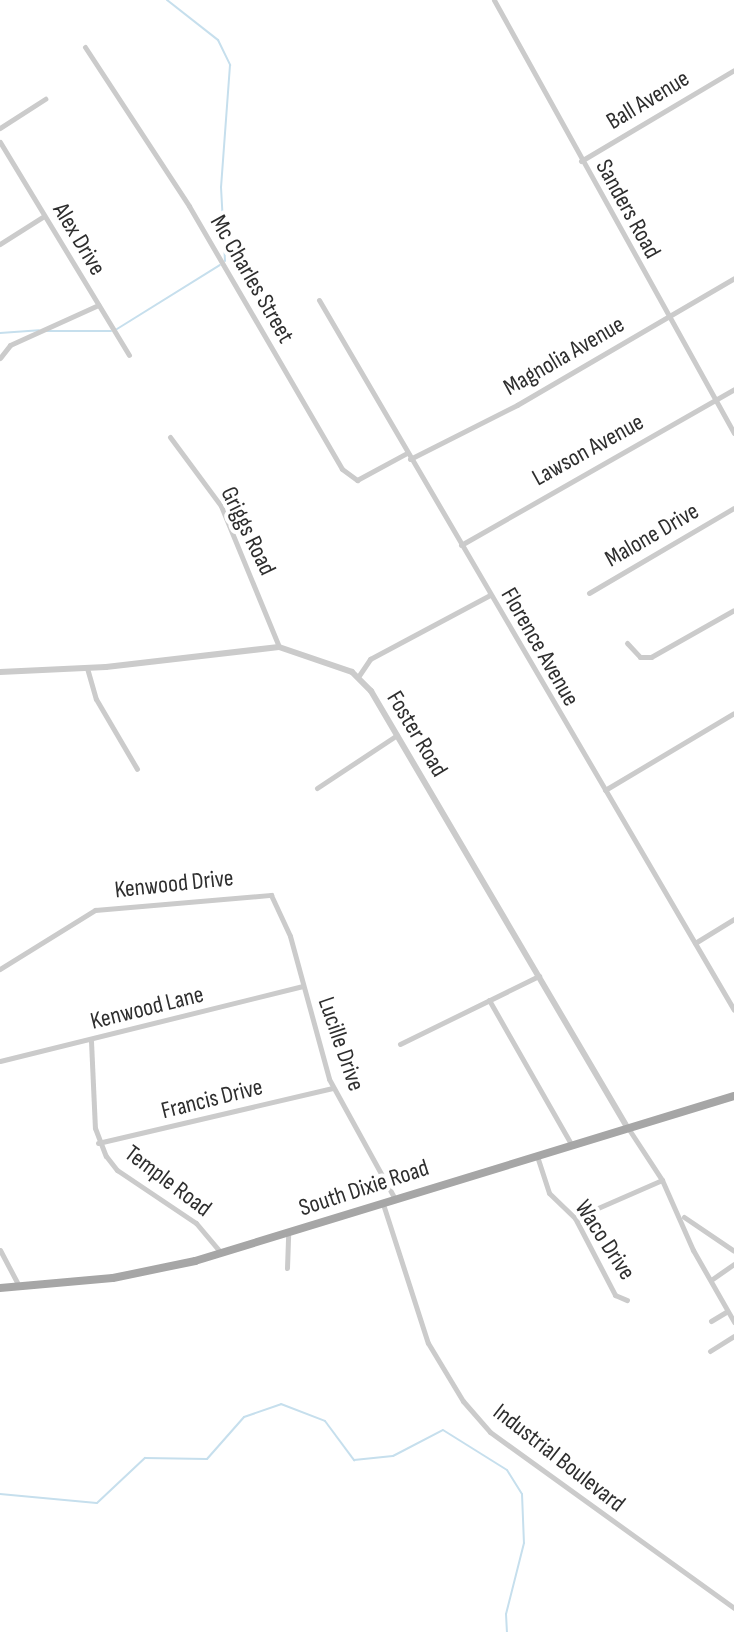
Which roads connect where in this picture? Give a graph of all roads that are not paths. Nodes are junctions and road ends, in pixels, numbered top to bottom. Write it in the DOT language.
graph roads {
  1 [pos="494,0"];
  2 [pos="85,47"];
  3 [pos="734,70"];
  4 [pos="45,99"];
  5 [pos="0,128"];
  6 [pos="0,142"];
  7 [pos="581,161"];
  8 [pos="44,216"];
  9 [pos="0,244"];
  10 [pos="734,278"];
  11 [pos="319,300"];
  12 [pos="98,305"];
  13 [pos="666,317"];
  14 [pos="129,355"];
  15 [pos="0,358"];
  16 [pos="734,389"];
  17 [pos="714,400"];
  18 [pos="734,433"];
  19 [pos="170,437"];
  20 [pos="408,456"];
  21 [pos="734,508"];
  22 [pos="461,545"];
  23 [pos="589,593"];
  24 [pos="490,595"];
  25 [pos="734,610"];
  26 [pos="627,643"];
  27 [pos="279,647"];
  28 [pos="87,668"];
  29 [pos="0,672"];
  30 [pos="358,677"];
  31 [pos="734,713"];
  32 [pos="397,735"];
  33 [pos="137,769"];
  34 [pos="317,788"];
  35 [pos="605,790"];
  36 [pos="271,895"];
  37 [pos="734,919"];
  38 [pos="695,943"];
  39 [pos="0,969"];
  40 [pos="539,976"];
  41 [pos="302,986"];
  42 [pos="489,1000"];
  43 [pos="734,1010"];
  44 [pos="91,1041"];
  45 [pos="400,1044"];
  46 [pos="0,1061"];
  47 [pos="333,1088"];
  48 [pos="734,1096"];
  49 [pos="627,1127"];
  50 [pos="98,1143"];
  51 [pos="571,1144"];
  52 [pos="536,1155"];
  53 [pos="662,1180"];
  54 [pos="395,1199"];
  55 [pos="382,1203"];
  56 [pos="683,1217"];
  57 [pos="575,1218"];
  58 [pos="288,1233"];
  59 [pos="0,1250"];
  60 [pos="734,1251"];
  61 [pos="221,1253"];
  62 [pos="734,1264"];
  63 [pos="287,1268"];
  64 [pos="711,1280"];
  65 [pos="19,1287"];
  66 [pos="0,1288"];
  67 [pos="627,1300"];
  68 [pos="726,1312"];
  69 [pos="711,1321"];
  70 [pos="734,1322"];
  71 [pos="734,1336"];
  72 [pos="710,1351"];
  73 [pos="734,1608"];
  1 -- 7 [label="street, Sanders Road"];
  2 -- 20 [label="street, Mc Charles Street"];
  3 -- 7 [label="street, Ball Avenue"];
  4 -- 5 [label="street"];
  6 -- 8 [label="street, Alex Drive"];
  7 -- 13 [label="street, Sanders Road"];
  8 -- 9 [label="street"];
  8 -- 12 [label="street, Alex Drive"];
  10 -- 13 [label="street, Magnolia Avenue"];
  11 -- 20 [label="street, Florence Avenue"];
  12 -- 14 [label="street, Alex Drive"];
  12 -- 15 [label="street"];
  13 -- 17 [label="street, Sanders Road"];
  13 -- 20 [label="street, Magnolia Avenue"];
  16 -- 17 [label="street, Lawson Avenue"];
  17 -- 18 [label="street, Sanders Road"];
  17 -- 22 [label="street, Lawson Avenue"];
  19 -- 27 [label="street, Griggs Road"];
  20 -- 22 [label="street, Florence Avenue"];
  21 -- 23 [label="street, Malone Drive"];
  22 -- 24 [label="street, Florence Avenue"];
  24 -- 30 [label="street"];
  24 -- 35 [label="street, Florence Avenue"];
  25 -- 26 [label="street"];
  27 -- 28 [label="street, Foster Road"];
  27 -- 30 [label="street, Foster Road"];
  28 -- 29 [label="street, Foster Road"];
  28 -- 33 [label="street"];
  30 -- 32 [label="street, Foster Road"];
  31 -- 35 [label="street"];
  32 -- 34 [label="street"];
  32 -- 40 [label="street, Foster Road"];
  35 -- 38 [label="street, Florence Avenue"];
  36 -- 39 [label="street, Kenwood Drive"];
  36 -- 41 [label="street, Lucille Drive"];
  37 -- 38 [label="street"];
  38 -- 43 [label="street, Florence Avenue"];
  40 -- 42 [label="street"];
  40 -- 49 [label="street, Foster Road"];
  41 -- 44 [label="street, Kenwood Lane"];
  41 -- 47 [label="street, Lucille Drive"];
  42 -- 45 [label="street"];
  42 -- 51 [label="street"];
  44 -- 46 [label="street, Kenwood Lane"];
  44 -- 50 [label="street, Temple Road"];
  47 -- 50 [label="street, Francis Drive"];
  47 -- 54 [label="street, Lucille Drive"];
  48 -- 49 [label="main road, South Dixie Road"];
  49 -- 51 [label="main road, South Dixie Road"];
  49 -- 53 [label="street"];
  50 -- 61 [label="street, Temple Road"];
  51 -- 52 [label="main road, South Dixie Road"];
  52 -- 54 [label="main road, South Dixie Road"];
  52 -- 57 [label="street, Waco Drive"];
  53 -- 56 [label="street"];
  53 -- 57 [label="street"];
  54 -- 55 [label="main road, South Dixie Road"];
  55 -- 58 [label="main road, South Dixie Road"];
  55 -- 73 [label="street, Industrial Boulevard"];
  56 -- 60 [label="street"];
  56 -- 64 [label="street"];
  57 -- 67 [label="street, Waco Drive"];
  58 -- 61 [label="main road, South Dixie Road"];
  58 -- 63 [label="street"];
  59 -- 65 [label="street"];
  61 -- 65 [label="main road, South Dixie Road"];
  62 -- 64 [label="street"];
  64 -- 68 [label="street"];
  65 -- 66 [label="main road, South Dixie Road"];
  68 -- 69 [label="street"];
  68 -- 70 [label="street"];
  71 -- 72 [label="street"];
}
